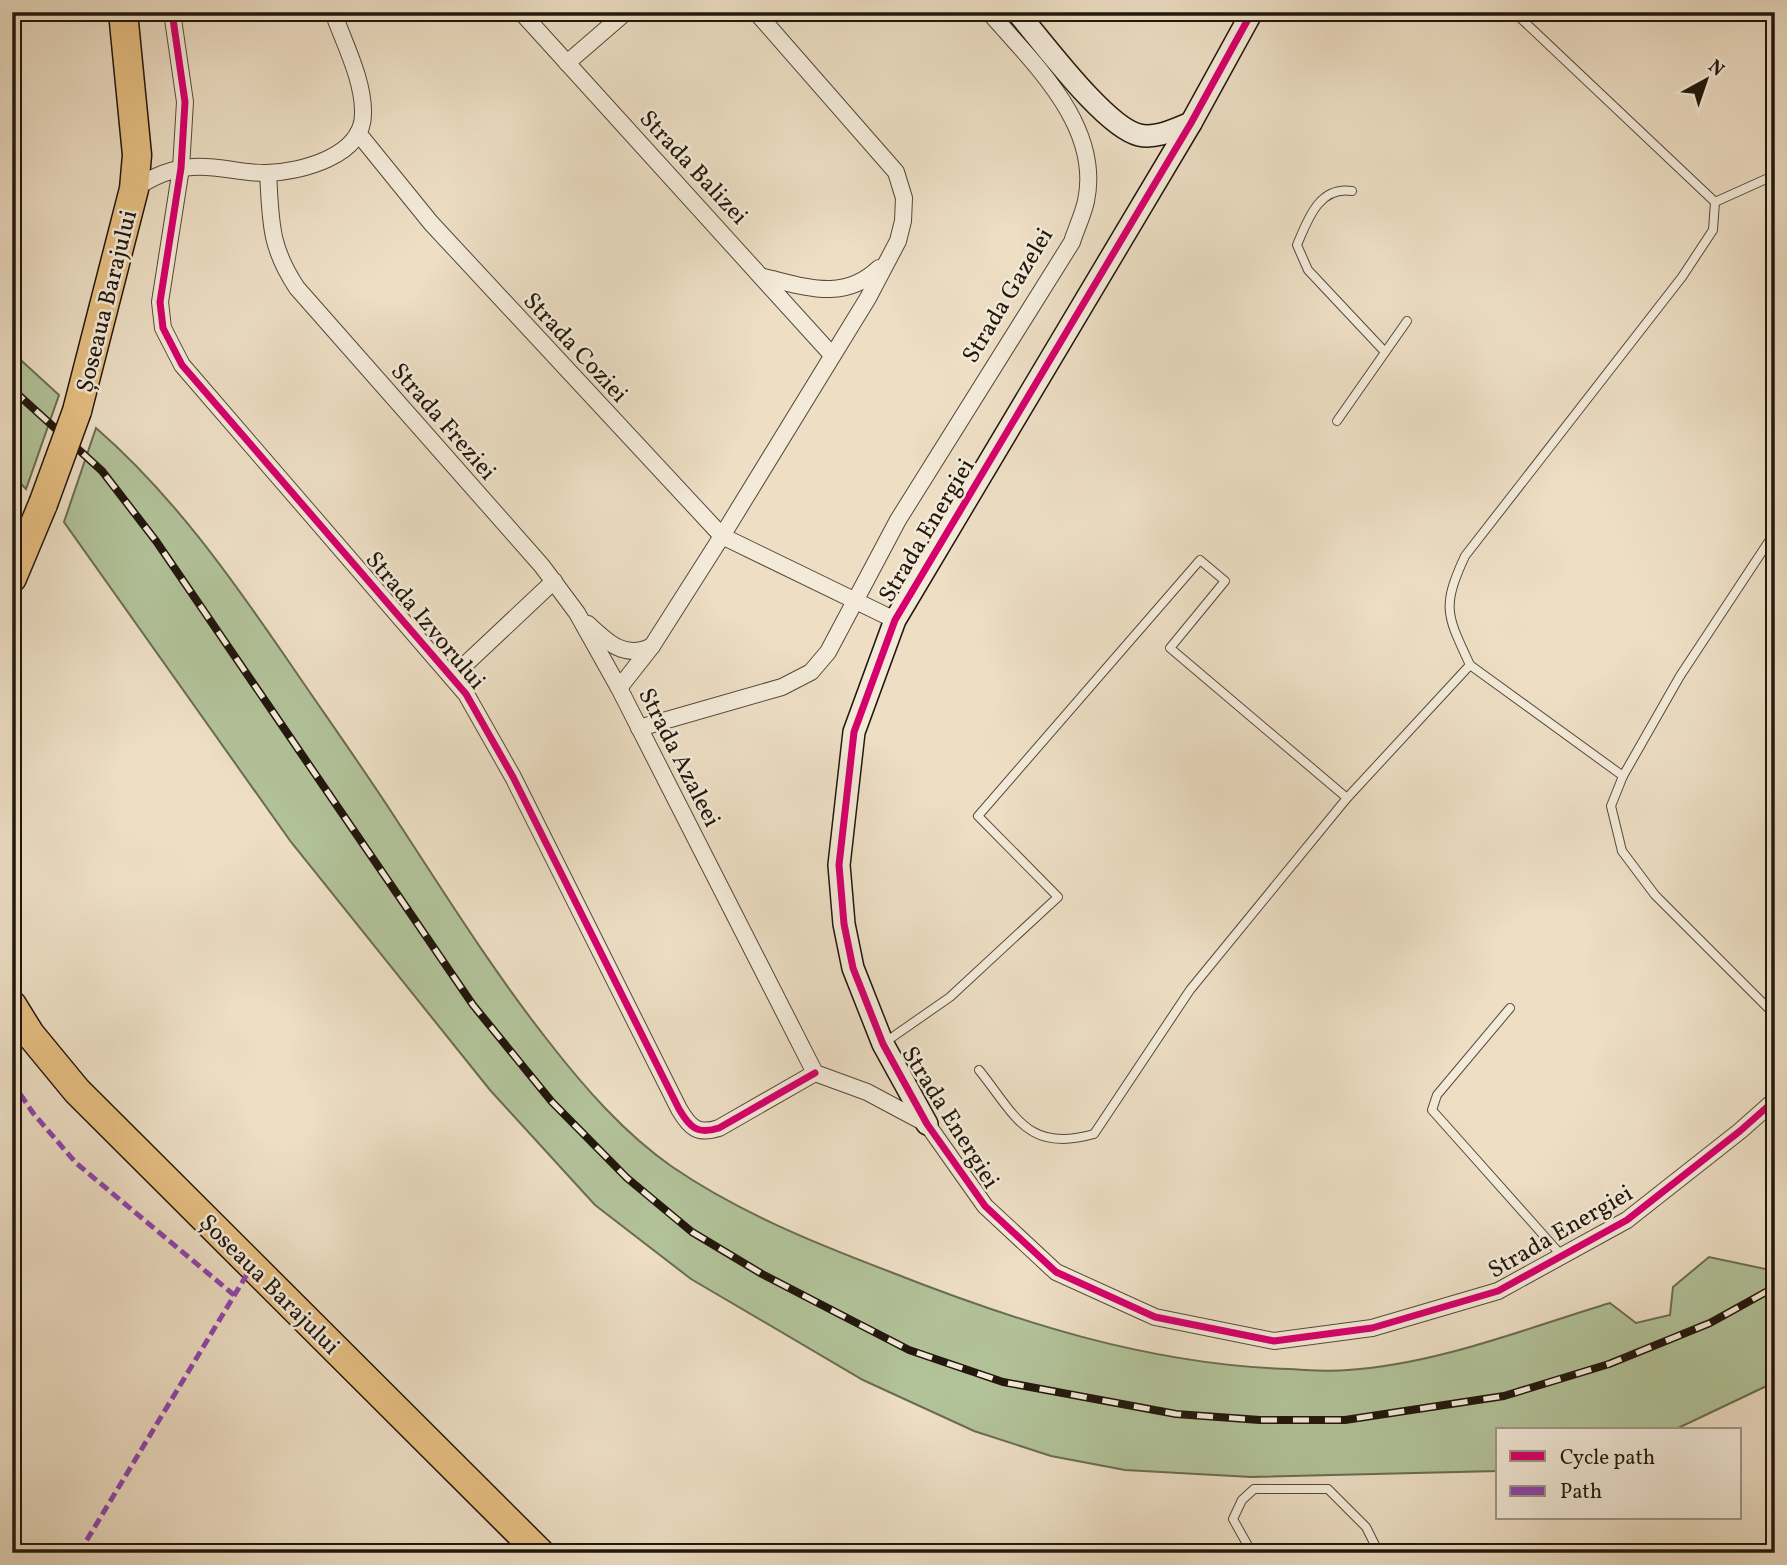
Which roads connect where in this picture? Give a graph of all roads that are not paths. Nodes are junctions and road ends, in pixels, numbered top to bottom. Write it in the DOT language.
graph roads {
  1 [pos="123,12"];
  2 [pos="172,12"];
  3 [pos="333,12"];
  4 [pos="521,12"];
  5 [pos="626,12"];
  6 [pos="756,12"];
  7 [pos="989,12"];
  8 [pos="1017,12"];
  9 [pos="1252,12"];
  10 [pos="1514,12"];
  11 [pos="567,63"];
  12 [pos="1191,123"];
  13 [pos="358,133"];
  14 [pos="181,168"];
  15 [pos="268,173"];
  16 [pos="1775,175"];
  17 [pos="134,188"];
  18 [pos="1352,191"];
  19 [pos="1714,202"];
  20 [pos="886,262"];
  21 [pos="764,277"];
  22 [pos="1407,321"];
  23 [pos="1385,352"];
  24 [pos="832,355"];
  25 [pos="1337,421"];
  26 [pos="1775,532"];
  27 [pos="722,536"];
  28 [pos="12,578"];
  29 [pos="554,581"];
  30 [pos="853,601"];
  31 [pos="577,613"];
  32 [pos="895,620"];
  33 [pos="652,646"];
  34 [pos="1470,665"];
  35 [pos="453,676"];
  36 [pos="619,688"];
  37 [pos="639,728"];
  38 [pos="1623,776"];
  39 [pos="1347,798"];
  40 [pos="12,1005"];
  41 [pos="1510,1008"];
  42 [pos="1775,1016"];
  43 [pos="883,1044"];
  44 [pos="979,1070"];
  45 [pos="815,1073"];
  46 [pos="1775,1100"];
  47 [pos="927,1124"];
  48 [pos="1562,1256"];
  49 [pos="540,1553"];
  50 [pos="1252,1553"];
  51 [pos="1378,1553"];
  1 -- 17 [label="highway, Șoseaua Barajului"];
  2 -- 14 [label="street, Strada Izvorului"];
  3 -- 13 [label="street"];
  4 -- 11 [label="street, Strada Balizei"];
  5 -- 11 [label="street"];
  6 -- 20 [label="street, Strada Azaleei"];
  7 -- 30 [label="street, Strada Gazelei"];
  8 -- 12 [label="street"];
  9 -- 12 [label="street, Strada Energiei"];
  10 -- 19 [label="lane"];
  11 -- 21 [label="street, Strada Balizei"];
  12 -- 32 [label="street, Strada Energiei"];
  13 -- 15 [label="street"];
  13 -- 27 [label="street, Strada Coziei"];
  14 -- 15 [label="street"];
  14 -- 17 [label="street"];
  14 -- 35 [label="street, Strada Izvorului"];
  15 -- 29 [label="street, Strada Freziei"];
  16 -- 19 [label="lane"];
  17 -- 28 [label="highway, Șoseaua Barajului, bridge"];
  18 -- 23 [label="lane"];
  19 -- 34 [label="lane"];
  20 -- 21 [label="street, Strada Azaleei"];
  20 -- 24 [label="street, Strada Azaleei"];
  21 -- 24 [label="street, Strada Balizei"];
  22 -- 23 [label="lane"];
  23 -- 25 [label="lane"];
  24 -- 27 [label="street, Strada Azaleei"];
  26 -- 38 [label="lane"];
  27 -- 30 [label="street, Strada Coziei"];
  27 -- 33 [label="street, Strada Azaleei"];
  29 -- 31 [label="street, Strada Freziei"];
  29 -- 35 [label="street"];
  30 -- 32 [label="street, Strada Coziei"];
  30 -- 37 [label="street, Strada Gazelei"];
  31 -- 33 [label="street"];
  31 -- 36 [label="street, Strada Freziei"];
  32 -- 43 [label="street, Strada Energiei"];
  33 -- 36 [label="street, Strada Azaleei"];
  34 -- 38 [label="lane"];
  34 -- 39 [label="lane"];
  35 -- 45 [label="street, Strada Izvorului"];
  36 -- 37 [label="street, Strada Azaleei"];
  37 -- 45 [label="street, Strada Azaleei"];
  38 -- 42 [label="lane"];
  39 -- 43 [label="lane"];
  39 -- 44 [label="lane"];
  40 -- 49 [label="highway, Șoseaua Barajului"];
  41 -- 48 [label="lane"];
  43 -- 47 [label="street, Strada Energiei"];
  45 -- 47 [label="street"];
  46 -- 48 [label="street, Strada Energiei"];
  47 -- 48 [label="street, Strada Energiei"];
  50 -- 51 [label="lane"];
}
